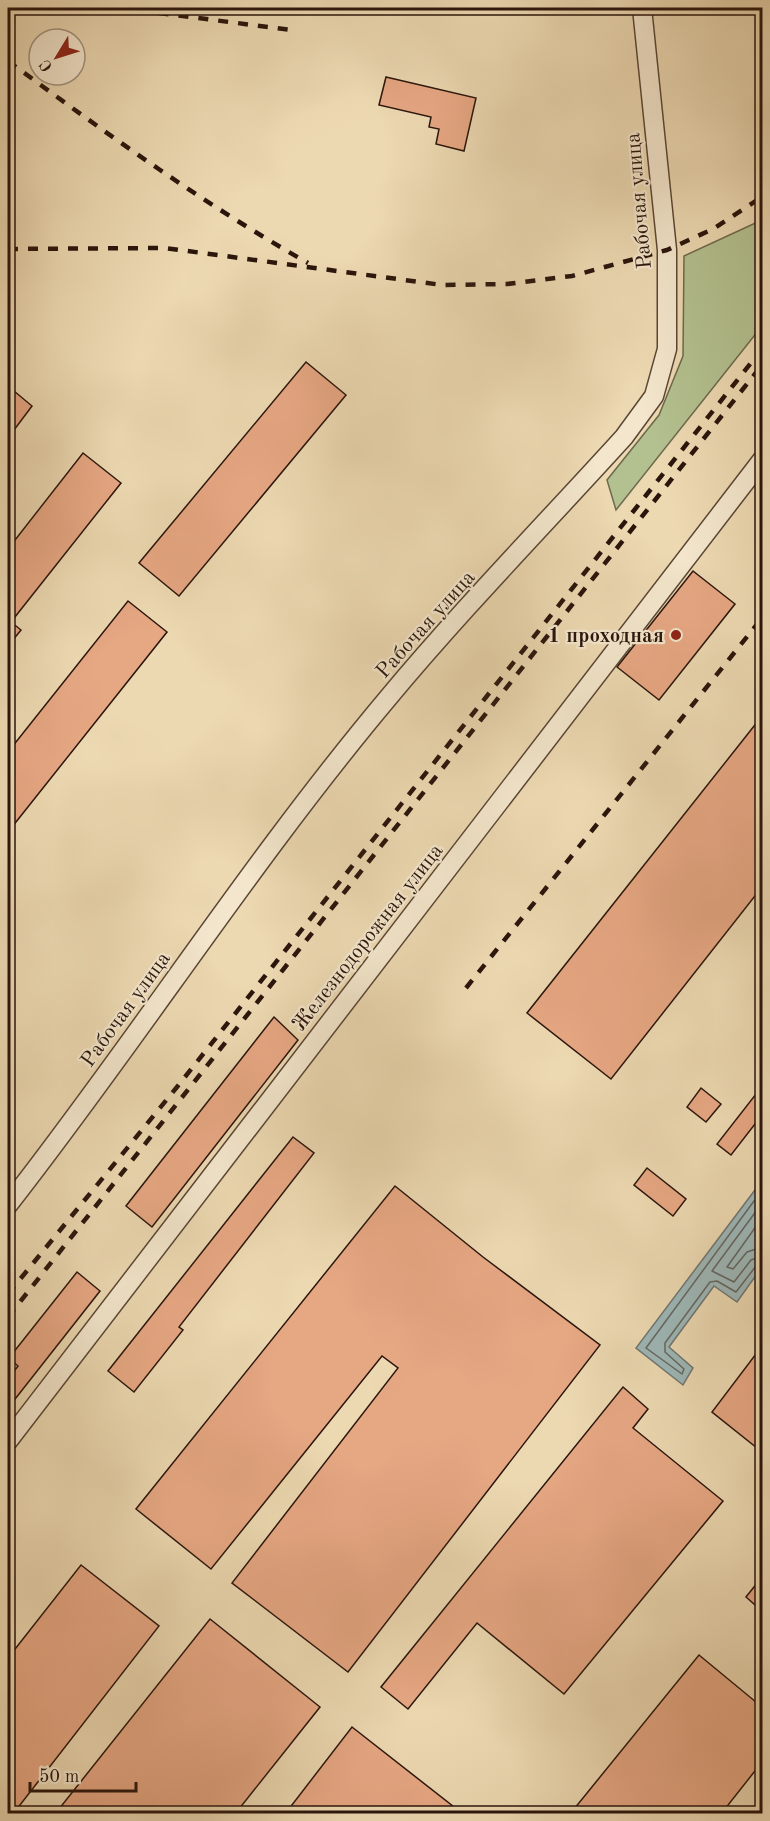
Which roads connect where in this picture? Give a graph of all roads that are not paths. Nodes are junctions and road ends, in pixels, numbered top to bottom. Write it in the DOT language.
graph roads {
  1 [pos="642,8"];
  2 [pos="762,460"];
  3 [pos="8,1205"];
  4 [pos="8,1441"];
  1 -- 3 [label="street, Рабочая улица"];
  2 -- 4 [label="street, Железнодорожная улица"];
}
